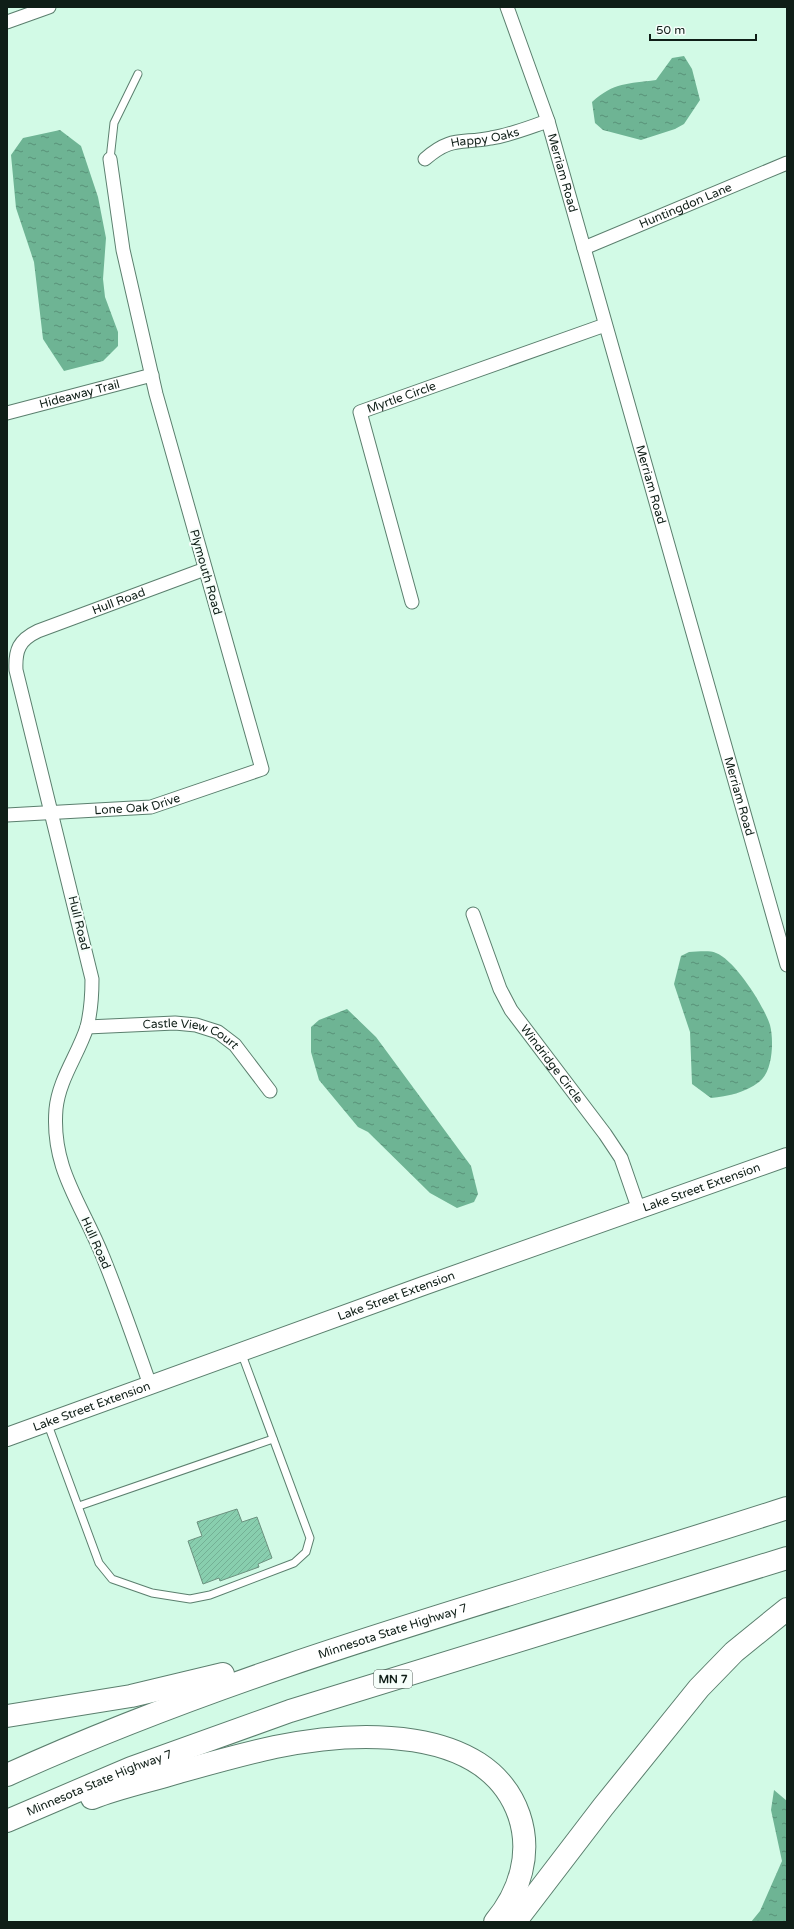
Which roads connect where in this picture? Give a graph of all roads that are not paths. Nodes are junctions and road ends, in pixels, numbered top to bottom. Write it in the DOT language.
graph roads {
  1 [pos="49,7"];
  2 [pos="507,7"];
  3 [pos="7,22"];
  4 [pos="138,74"];
  5 [pos="548,121"];
  6 [pos="110,159"];
  7 [pos="425,159"];
  8 [pos="787,163"];
  9 [pos="584,248"];
  10 [pos="605,325"];
  11 [pos="152,374"];
  12 [pos="7,413"];
  13 [pos="205,569"];
  14 [pos="412,602"];
  15 [pos="262,769"];
  16 [pos="52,812"];
  17 [pos="7,815"];
  18 [pos="473,914"];
  19 [pos="787,965"];
  20 [pos="87,1027"];
  21 [pos="270,1091"];
  22 [pos="787,1158"];
  23 [pos="639,1210"];
  24 [pos="241,1352"];
  25 [pos="150,1385"];
  26 [pos="47,1422"];
  27 [pos="7,1437"];
  28 [pos="273,1439"];
  29 [pos="79,1506"];
  30 [pos="787,1508"];
  31 [pos="787,1558"];
  32 [pos="787,1609"];
  33 [pos="425,1620"];
  34 [pos="7,1716"];
  35 [pos="7,1775"];
  36 [pos="7,1820"];
  37 [pos="7,1832"];
  38 [pos="495,1922"];
  39 [pos="515,1922"];
  1 -- 3 [label="street"];
  2 -- 5 [label="street, Merriam Road"];
  4 -- 6 [label="lane"];
  5 -- 7 [label="street, Happy Oaks"];
  5 -- 9 [label="street, Merriam Road"];
  6 -- 11 [label="street, Plymouth Road"];
  8 -- 9 [label="street, Huntingdon Lane"];
  9 -- 10 [label="street, Merriam Road"];
  10 -- 14 [label="street, Myrtle Circle"];
  10 -- 19 [label="street, Merriam Road"];
  11 -- 12 [label="street, Hideaway Trail"];
  11 -- 13 [label="street, Plymouth Road"];
  13 -- 15 [label="street, Plymouth Road"];
  13 -- 16 [label="street, Hull Road"];
  15 -- 16 [label="street, Lone Oak Drive"];
  16 -- 17 [label="street, Lone Oak Drive"];
  16 -- 20 [label="street, Hull Road"];
  18 -- 23 [label="street, Windridge Circle"];
  20 -- 21 [label="street, Castle View Court"];
  20 -- 25 [label="street, Hull Road"];
  22 -- 23 [label="street, Lake Street Extension"];
  23 -- 24 [label="street, Lake Street Extension"];
  24 -- 25 [label="street, Lake Street Extension"];
  24 -- 28 [label="lane"];
  25 -- 26 [label="street, Lake Street Extension"];
  26 -- 27 [label="street, Lake Street Extension"];
  26 -- 29 [label="lane"];
  28 -- 29 [label="lane"];
  28 -- 29 [label="lane"];
  30 -- 33 [label="highway, Minnesota State Highway 7"];
  31 -- 36 [label="highway, Minnesota State Highway 7 / MN 7"];
  32 -- 39 [label="highway"];
  33 -- 34 [label="highway"];
  33 -- 35 [label="highway, Minnesota State Highway 7"];
  37 -- 38 [label="highway"];
}
